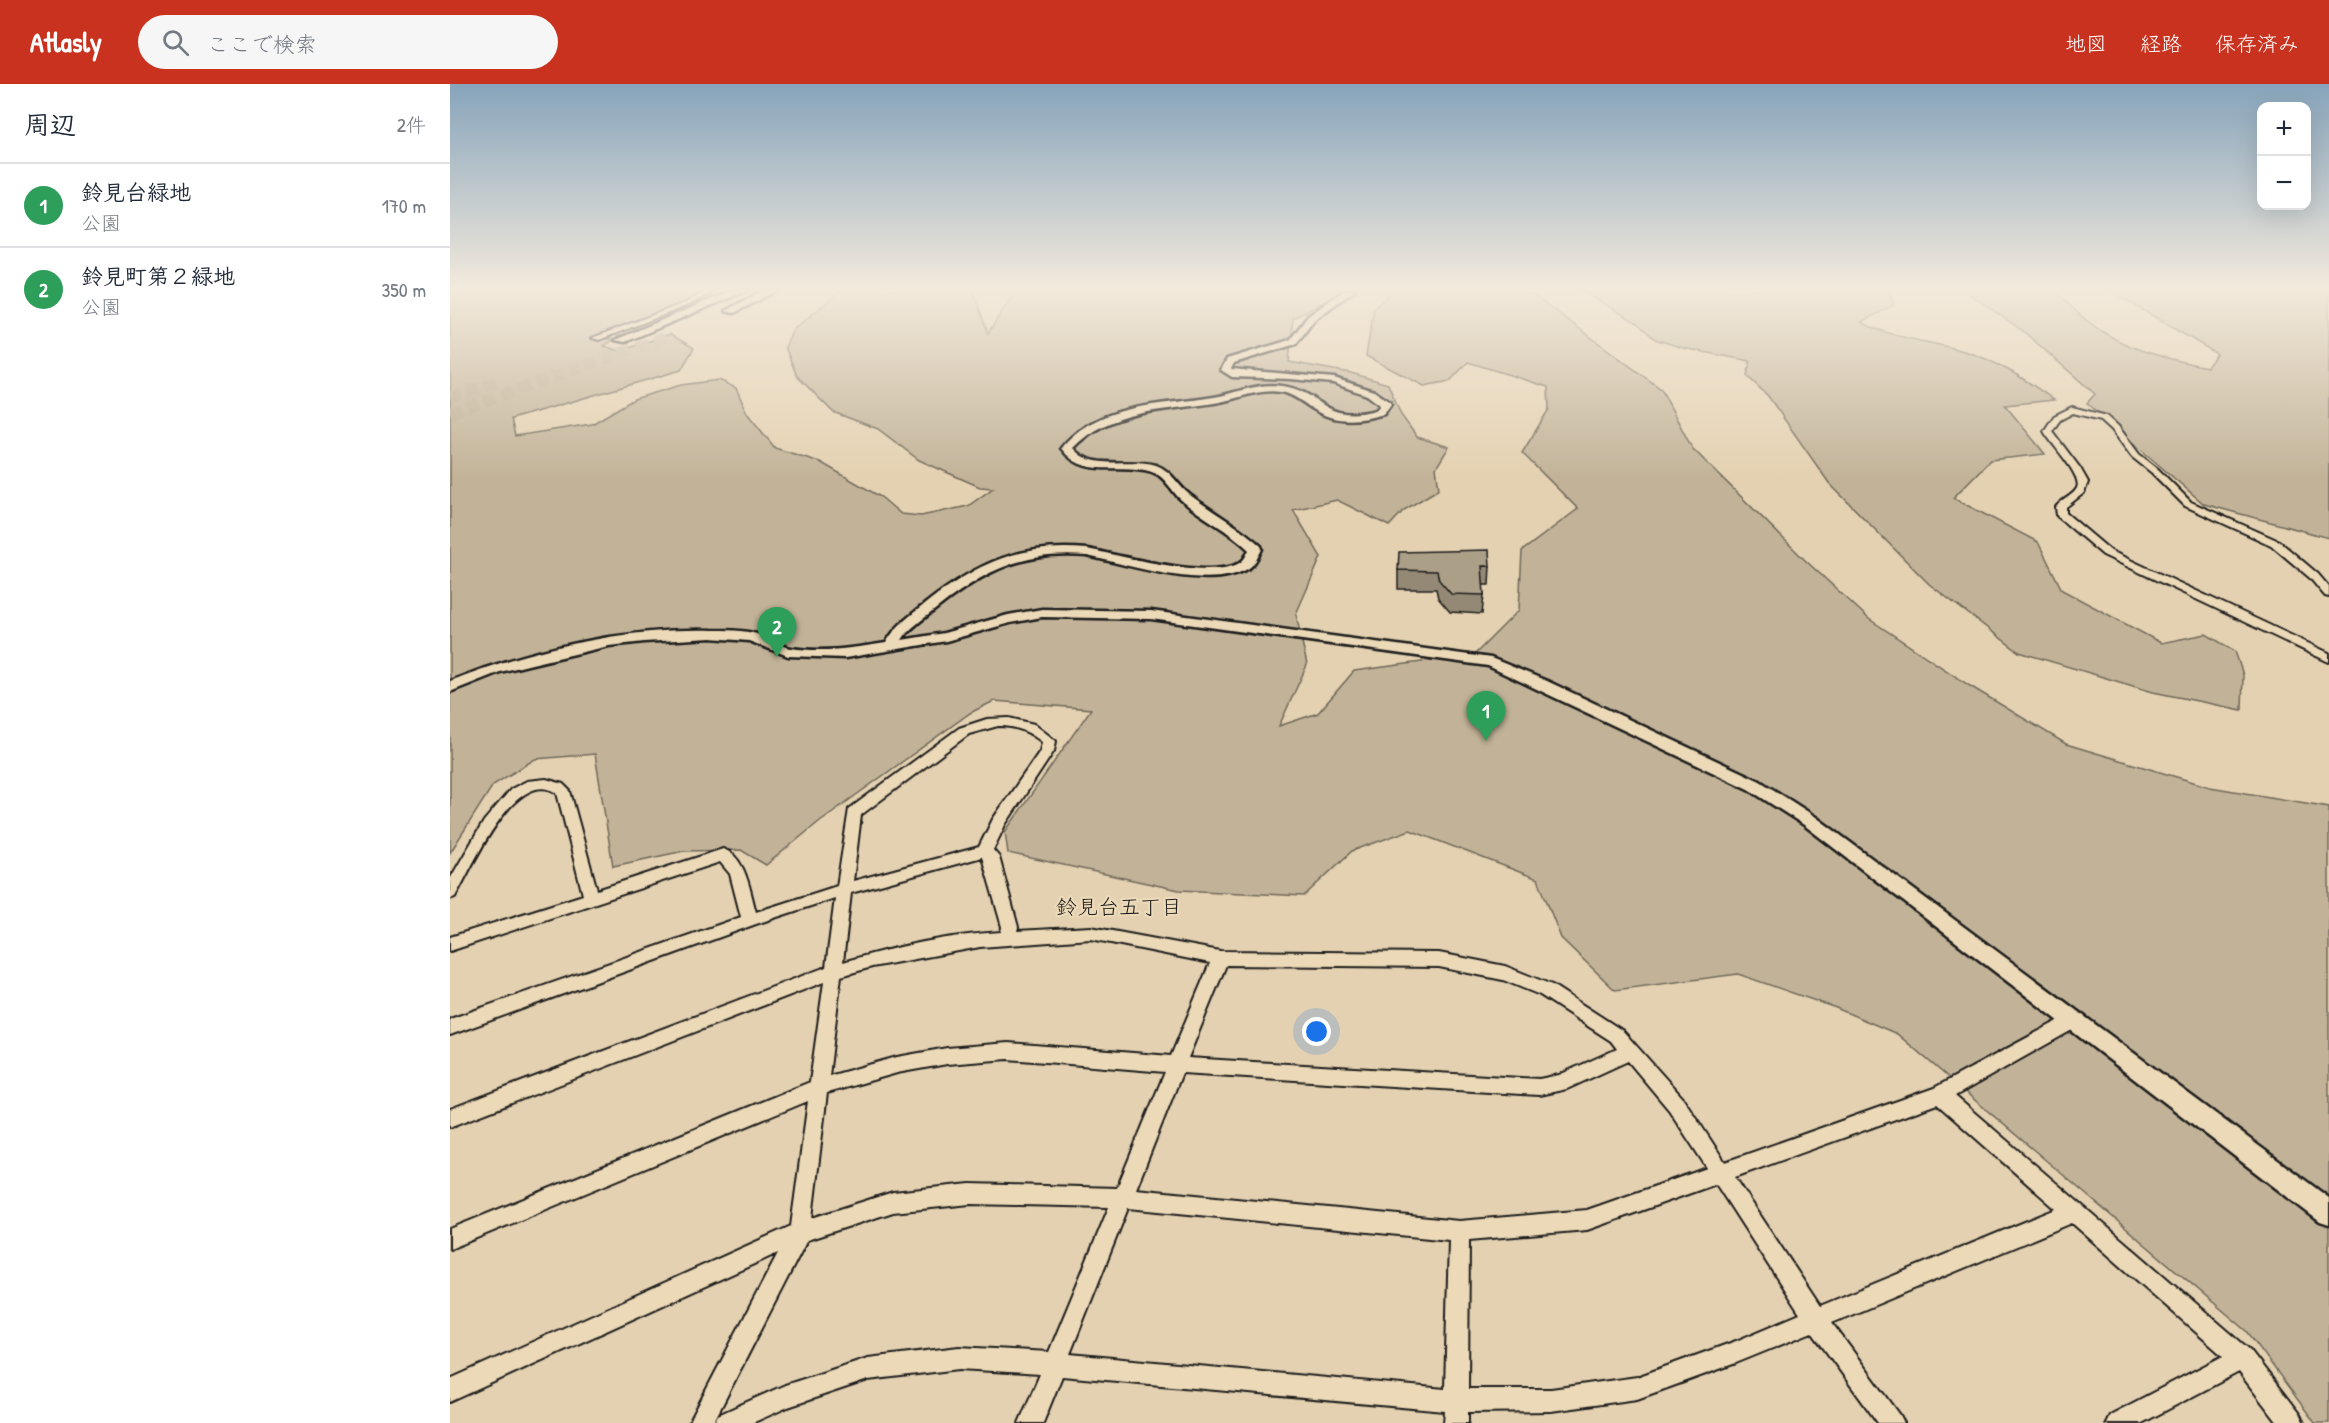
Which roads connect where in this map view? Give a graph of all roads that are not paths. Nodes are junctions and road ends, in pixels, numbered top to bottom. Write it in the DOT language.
graph roads {
  1 [pos="1258,352"];
  2 [pos="2329,594"];
  3 [pos="891,647"];
  4 [pos="2329,658"];
  5 [pos="450,687"];
  6 [pos="985,851"];
  7 [pos="845,889"];
  8 [pos="450,893"];
  9 [pos="591,896"];
  10 [pos="750,920"];
  11 [pos="1008,938"];
  12 [pos="450,944"];
  13 [pos="1220,958"];
  14 [pos="835,971"];
  15 [pos="2075,1020"];
  16 [pos="450,1027"];
  17 [pos="1631,1051"];
  18 [pos="1178,1065"];
  19 [pos="820,1087"];
  20 [pos="1940,1095"];
  21 [pos="450,1119"];
  22 [pos="1722,1172"];
  23 [pos="1125,1199"];
  24 [pos="2073,1212"];
  25 [pos="2329,1213"];
  26 [pos="1459,1231"];
  27 [pos="800,1232"];
  28 [pos="450,1239"];
  29 [pos="1815,1318"];
  30 [pos="2242,1358"];
  31 [pos="1056,1364"];
  32 [pos="450,1391"];
  33 [pos="1456,1412"];
  34 [pos="701,1423"];
  35 [pos="726,1423"];
  36 [pos="1031,1423"];
  37 [pos="1892,1423"];
  38 [pos="2118,1423"];
  39 [pos="2292,1423"];
  1 -- 3 [label="street"];
  2 -- 4 [label="street"];
  3 -- 5 [label="street"];
  3 -- 15 [label="street"];
  6 -- 7 [label="street"];
  6 -- 7 [label="street"];
  6 -- 11 [label="street"];
  7 -- 10 [label="street"];
  7 -- 14 [label="street"];
  8 -- 9 [label="street"];
  9 -- 10 [label="street"];
  9 -- 12 [label="street"];
  10 -- 16 [label="street"];
  11 -- 13 [label="street"];
  11 -- 14 [label="street"];
  13 -- 17 [label="street"];
  13 -- 18 [label="street"];
  14 -- 19 [label="street"];
  14 -- 21 [label="street"];
  15 -- 20 [label="street"];
  15 -- 25 [label="street"];
  17 -- 18 [label="street"];
  17 -- 22 [label="street"];
  18 -- 19 [label="street"];
  18 -- 23 [label="street"];
  19 -- 27 [label="street"];
  19 -- 28 [label="street"];
  20 -- 22 [label="street"];
  20 -- 24 [label="street"];
  22 -- 26 [label="street"];
  22 -- 29 [label="street"];
  23 -- 26 [label="street"];
  23 -- 27 [label="street"];
  23 -- 31 [label="street"];
  24 -- 29 [label="street"];
  24 -- 30 [label="street"];
  26 -- 33 [label="street"];
  27 -- 32 [label="street"];
  27 -- 34 [label="street"];
  29 -- 33 [label="street"];
  29 -- 37 [label="street"];
  30 -- 38 [label="street"];
  30 -- 39 [label="street"];
  31 -- 33 [label="street"];
  31 -- 35 [label="street"];
  31 -- 36 [label="street"];
}
